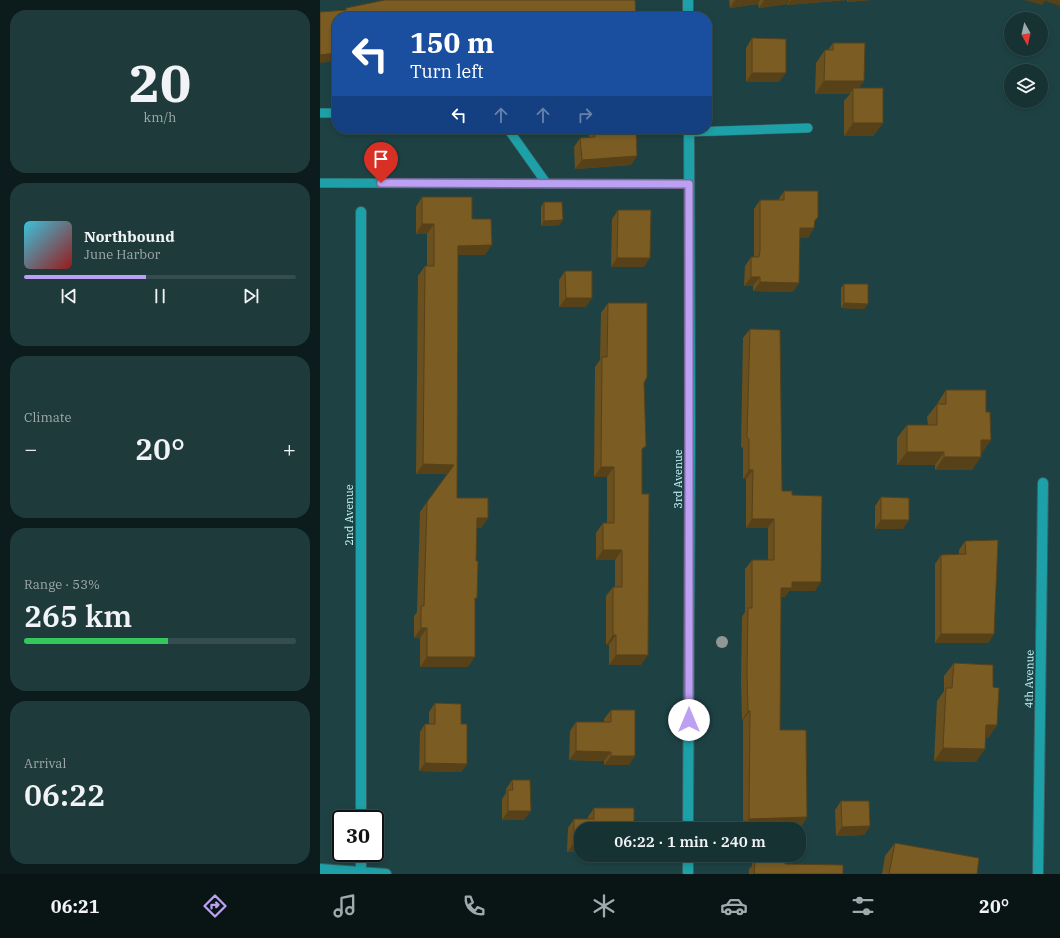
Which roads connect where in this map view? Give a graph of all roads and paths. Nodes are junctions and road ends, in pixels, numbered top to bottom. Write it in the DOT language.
graph roads {
  1 [pos="688,0"];
  2 [pos="688,12"];
  3 [pos="320,113"];
  4 [pos="332,113"];
  5 [pos="808,128"];
  6 [pos="712,130"];
  7 [pos="512,134"];
  8 [pos="689,134"];
  9 [pos="320,183"];
  10 [pos="548,184"];
  11 [pos="689,184"];
  12 [pos="361,212"];
  13 [pos="1044,483"];
  14 [pos="361,810"];
  15 [pos="688,822"];
  16 [pos="361,862"];
  17 [pos="688,862"];
  18 [pos="320,868"];
  19 [pos="361,873"];
  20 [pos="386,874"];
  21 [pos="688,874"];
  22 [pos="1038,874"];
  1 -- 2 [label="street"];
  3 -- 4 [label="lane"];
  5 -- 6 [label="lane"];
  7 -- 10 [label="lane"];
  8 -- 11 [label="street, 3rd Avenue"];
  9 -- 10 [label="lane"];
  10 -- 11 [label="lane"];
  11 -- 15 [label="street, 3rd Avenue"];
  12 -- 14 [label="street, 2nd Avenue"];
  13 -- 22 [label="street, 4th Avenue"];
  16 -- 19 [label="street"];
  17 -- 21 [label="street"];
  18 -- 19 [label="street"];
  19 -- 20 [label="street"];
}
